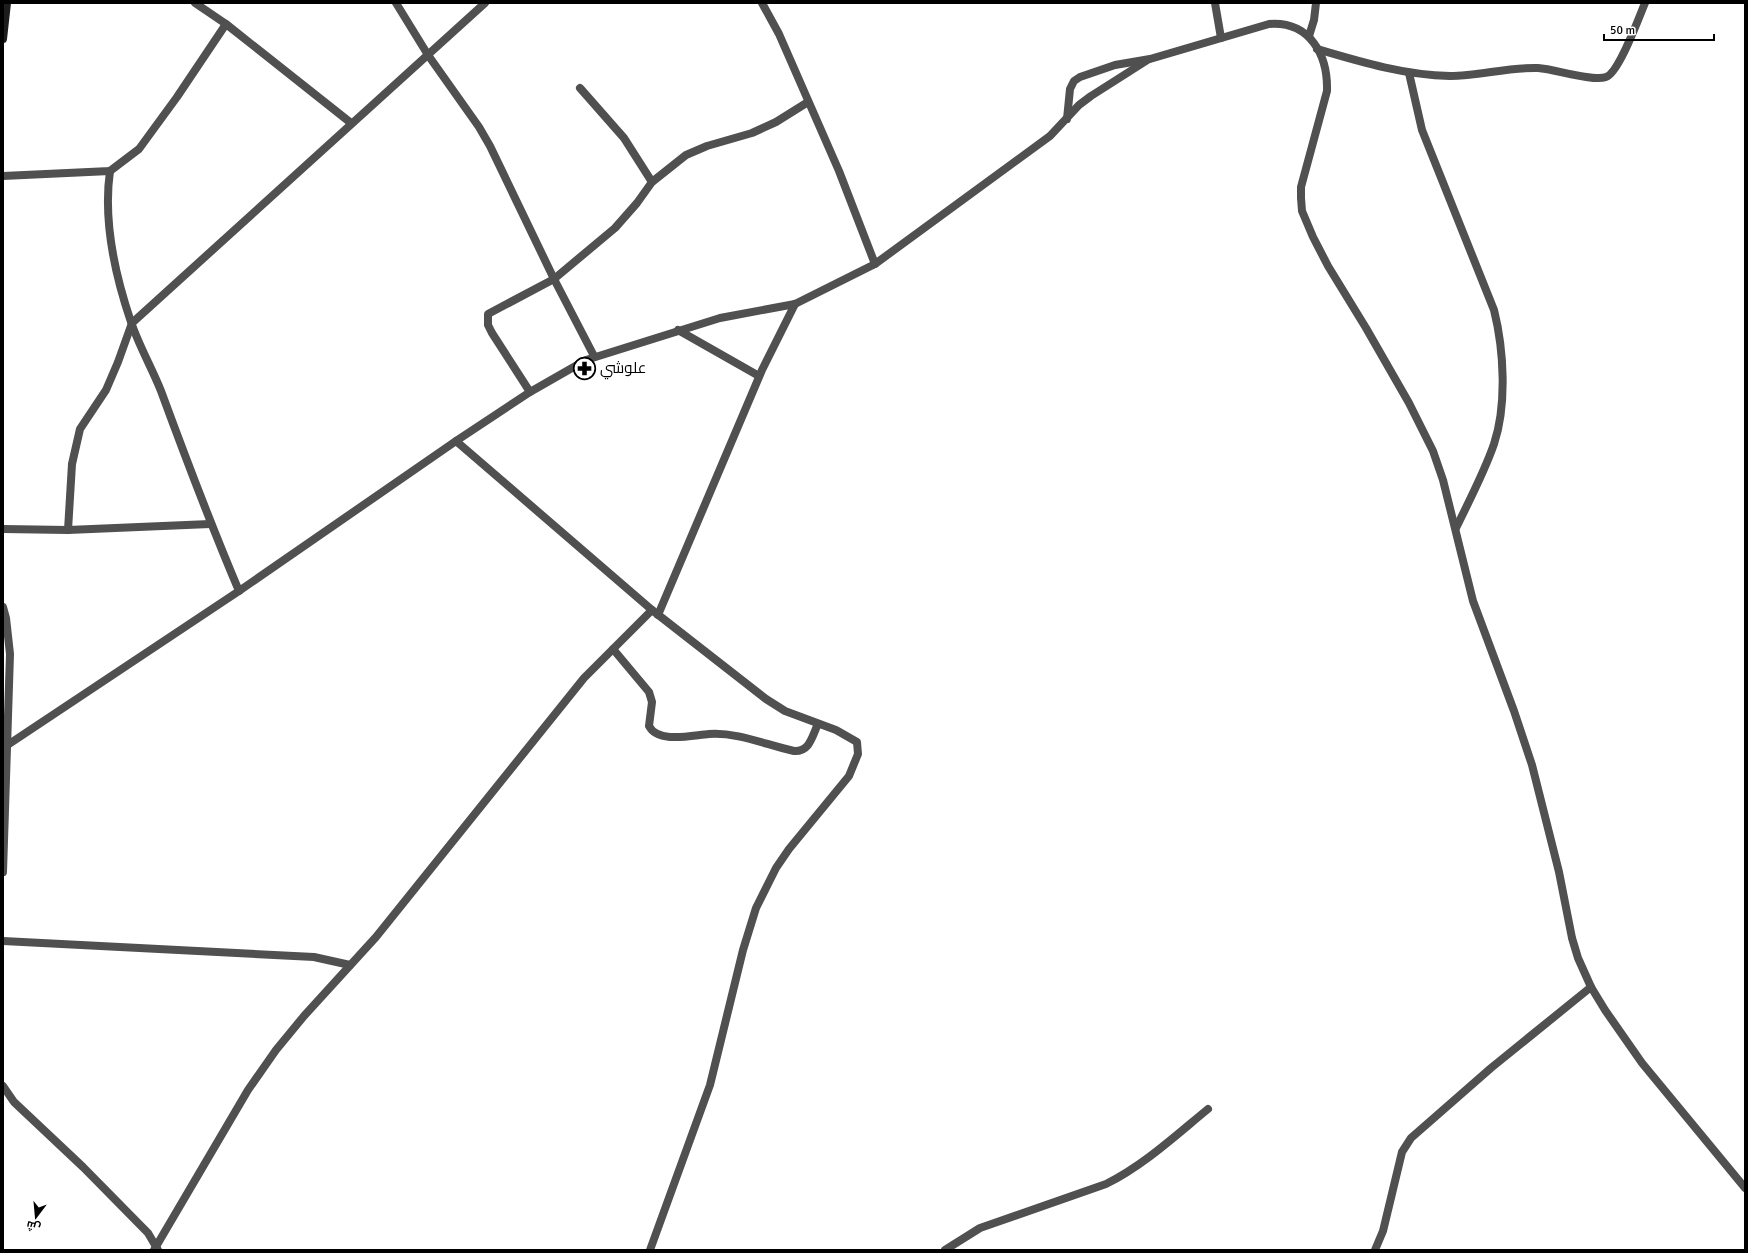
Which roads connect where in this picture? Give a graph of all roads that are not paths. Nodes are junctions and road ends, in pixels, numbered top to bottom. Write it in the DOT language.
graph roads {
  1 [pos="7,3"];
  2 [pos="195,3"];
  3 [pos="396,3"];
  4 [pos="485,3"];
  5 [pos="762,3"];
  6 [pos="1215,3"];
  7 [pos="1316,3"];
  8 [pos="1645,3"];
  9 [pos="226,24"];
  10 [pos="1309,36"];
  11 [pos="1221,38"];
  12 [pos="3,39"];
  13 [pos="1317,49"];
  14 [pos="428,55"];
  15 [pos="1150,59"];
  16 [pos="1409,73"];
  17 [pos="580,88"];
  18 [pos="808,102"];
  19 [pos="1067,119"];
  20 [pos="352,123"];
  21 [pos="110,171"];
  22 [pos="3,176"];
  23 [pos="652,182"];
  24 [pos="875,264"];
  25 [pos="554,279"];
  26 [pos="796,304"];
  27 [pos="132,323"];
  28 [pos="678,330"];
  29 [pos="594,356"];
  30 [pos="759,376"];
  31 [pos="530,392"];
  32 [pos="456,441"];
  33 [pos="210,524"];
  34 [pos="1456,528"];
  35 [pos="3,529"];
  36 [pos="68,530"];
  37 [pos="240,591"];
  38 [pos="3,607"];
  39 [pos="655,612"];
  40 [pos="613,649"];
  41 [pos="818,724"];
  42 [pos="5,747"];
  43 [pos="3,872"];
  44 [pos="3,941"];
  45 [pos="350,965"];
  46 [pos="1591,987"];
  47 [pos="3,1086"];
  48 [pos="1208,1110"];
  49 [pos="1745,1188"];
  50 [pos="156,1249"];
  51 [pos="650,1250"];
  52 [pos="945,1250"];
  53 [pos="1375,1250"];
  1 -- 12 [label="main road"];
  2 -- 9 [label="street"];
  3 -- 14 [label="street"];
  4 -- 14 [label="street"];
  5 -- 18 [label="street"];
  6 -- 11 [label="street"];
  7 -- 10 [label="street"];
  8 -- 16 [label="street"];
  9 -- 20 [label="street"];
  9 -- 21 [label="street"];
  10 -- 11 [label="street"];
  10 -- 13 [label="street"];
  11 -- 15 [label="street"];
  13 -- 16 [label="street"];
  13 -- 34 [label="street"];
  14 -- 20 [label="street"];
  14 -- 25 [label="street"];
  15 -- 19 [label="street"];
  15 -- 19 [label="street"];
  16 -- 34 [label="street"];
  17 -- 23 [label="street"];
  18 -- 23 [label="street"];
  18 -- 24 [label="street"];
  19 -- 24 [label="street"];
  20 -- 27 [label="street"];
  21 -- 22 [label="street"];
  21 -- 27 [label="street"];
  23 -- 25 [label="street"];
  24 -- 26 [label="street"];
  25 -- 29 [label="street"];
  25 -- 31 [label="street"];
  26 -- 28 [label="street"];
  26 -- 30 [label="street"];
  27 -- 33 [label="street"];
  27 -- 36 [label="street"];
  28 -- 29 [label="street"];
  28 -- 30 [label="street"];
  29 -- 31 [label="street"];
  30 -- 39 [label="street"];
  31 -- 32 [label="street"];
  32 -- 37 [label="street"];
  32 -- 39 [label="street"];
  33 -- 36 [label="street"];
  33 -- 37 [label="street"];
  34 -- 46 [label="street"];
  35 -- 36 [label="street"];
  37 -- 42 [label="street"];
  38 -- 42 [label="street"];
  39 -- 40 [label="street"];
  39 -- 41 [label="street"];
  40 -- 41 [label="street"];
  40 -- 45 [label="street"];
  41 -- 51 [label="street"];
  42 -- 43 [label="street"];
  44 -- 45 [label="street"];
  45 -- 50 [label="street"];
  46 -- 49 [label="street"];
  46 -- 53 [label="street"];
  47 -- 50 [label="street"];
  48 -- 52 [label="street"];
}
